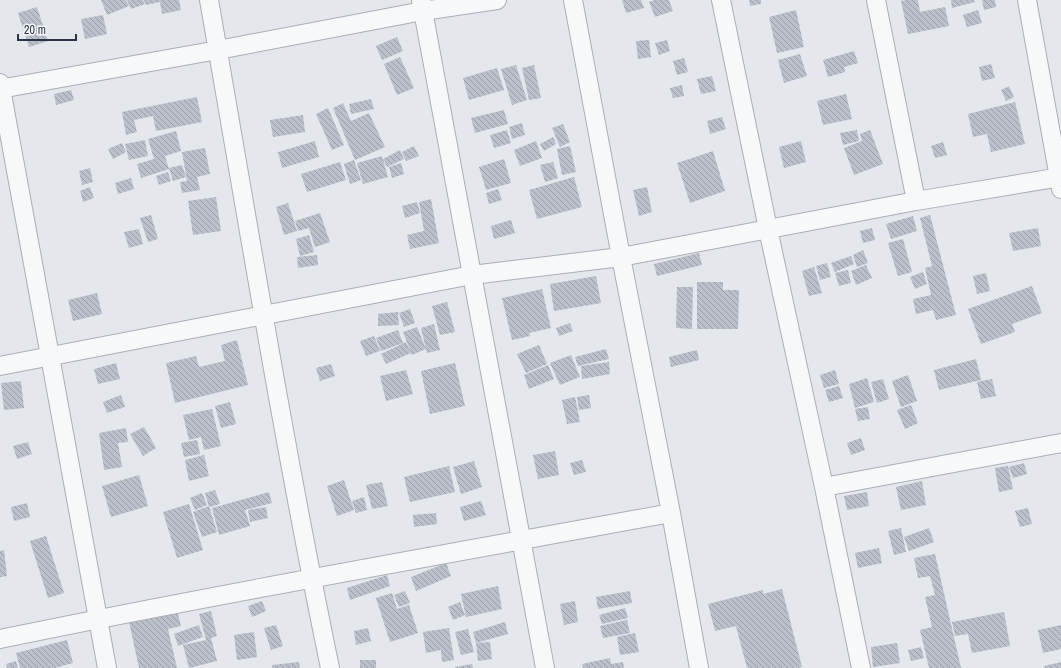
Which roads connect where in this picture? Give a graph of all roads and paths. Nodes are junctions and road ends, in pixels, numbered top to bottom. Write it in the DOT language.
graph roads {
  1 [pos="209,0"];
  2 [pos="497,0"];
  3 [pos="573,0"];
  4 [pos="721,0"];
  5 [pos="876,0"];
  6 [pos="1027,0"];
  7 [pos="422,6"];
  8 [pos="218,50"];
  9 [pos="0,87"];
  10 [pos="1060,182"];
  11 [pos="916,201"];
  12 [pos="768,229"];
  13 [pos="621,257"];
  14 [pos="472,275"];
  15 [pos="264,315"];
  16 [pos="50,357"];
  17 [pos="0,366"];
  18 [pos="1061,443"];
  19 [pos="824,487"];
  20 [pos="671,513"];
  21 [pos="521,541"];
  22 [pos="311,579"];
  23 [pos="98,619"];
  24 [pos="0,639"];
  25 [pos="107,668"];
  26 [pos="330,668"];
  27 [pos="545,668"];
  28 [pos="699,668"];
  29 [pos="861,668"];
  1 -- 8 [label="street"];
  2 -- 7 [label="street"];
  3 -- 13 [label="street"];
  4 -- 12 [label="street"];
  5 -- 11 [label="street"];
  6 -- 10 [label="street"];
  7 -- 8 [label="street"];
  7 -- 14 [label="street"];
  8 -- 9 [label="street"];
  8 -- 15 [label="street"];
  9 -- 16 [label="street"];
  10 -- 11 [label="street"];
  11 -- 12 [label="street"];
  12 -- 13 [label="street"];
  12 -- 19 [label="street"];
  13 -- 14 [label="street"];
  13 -- 20 [label="street"];
  14 -- 15 [label="street"];
  14 -- 21 [label="street"];
  15 -- 16 [label="street"];
  15 -- 22 [label="street"];
  16 -- 17 [label="street"];
  16 -- 23 [label="street"];
  18 -- 19 [label="street"];
  19 -- 29 [label="street"];
  20 -- 21 [label="street"];
  20 -- 28 [label="street"];
  21 -- 22 [label="street"];
  21 -- 27 [label="street"];
  22 -- 23 [label="street"];
  22 -- 26 [label="street"];
  23 -- 24 [label="street"];
  23 -- 25 [label="street"];
}
